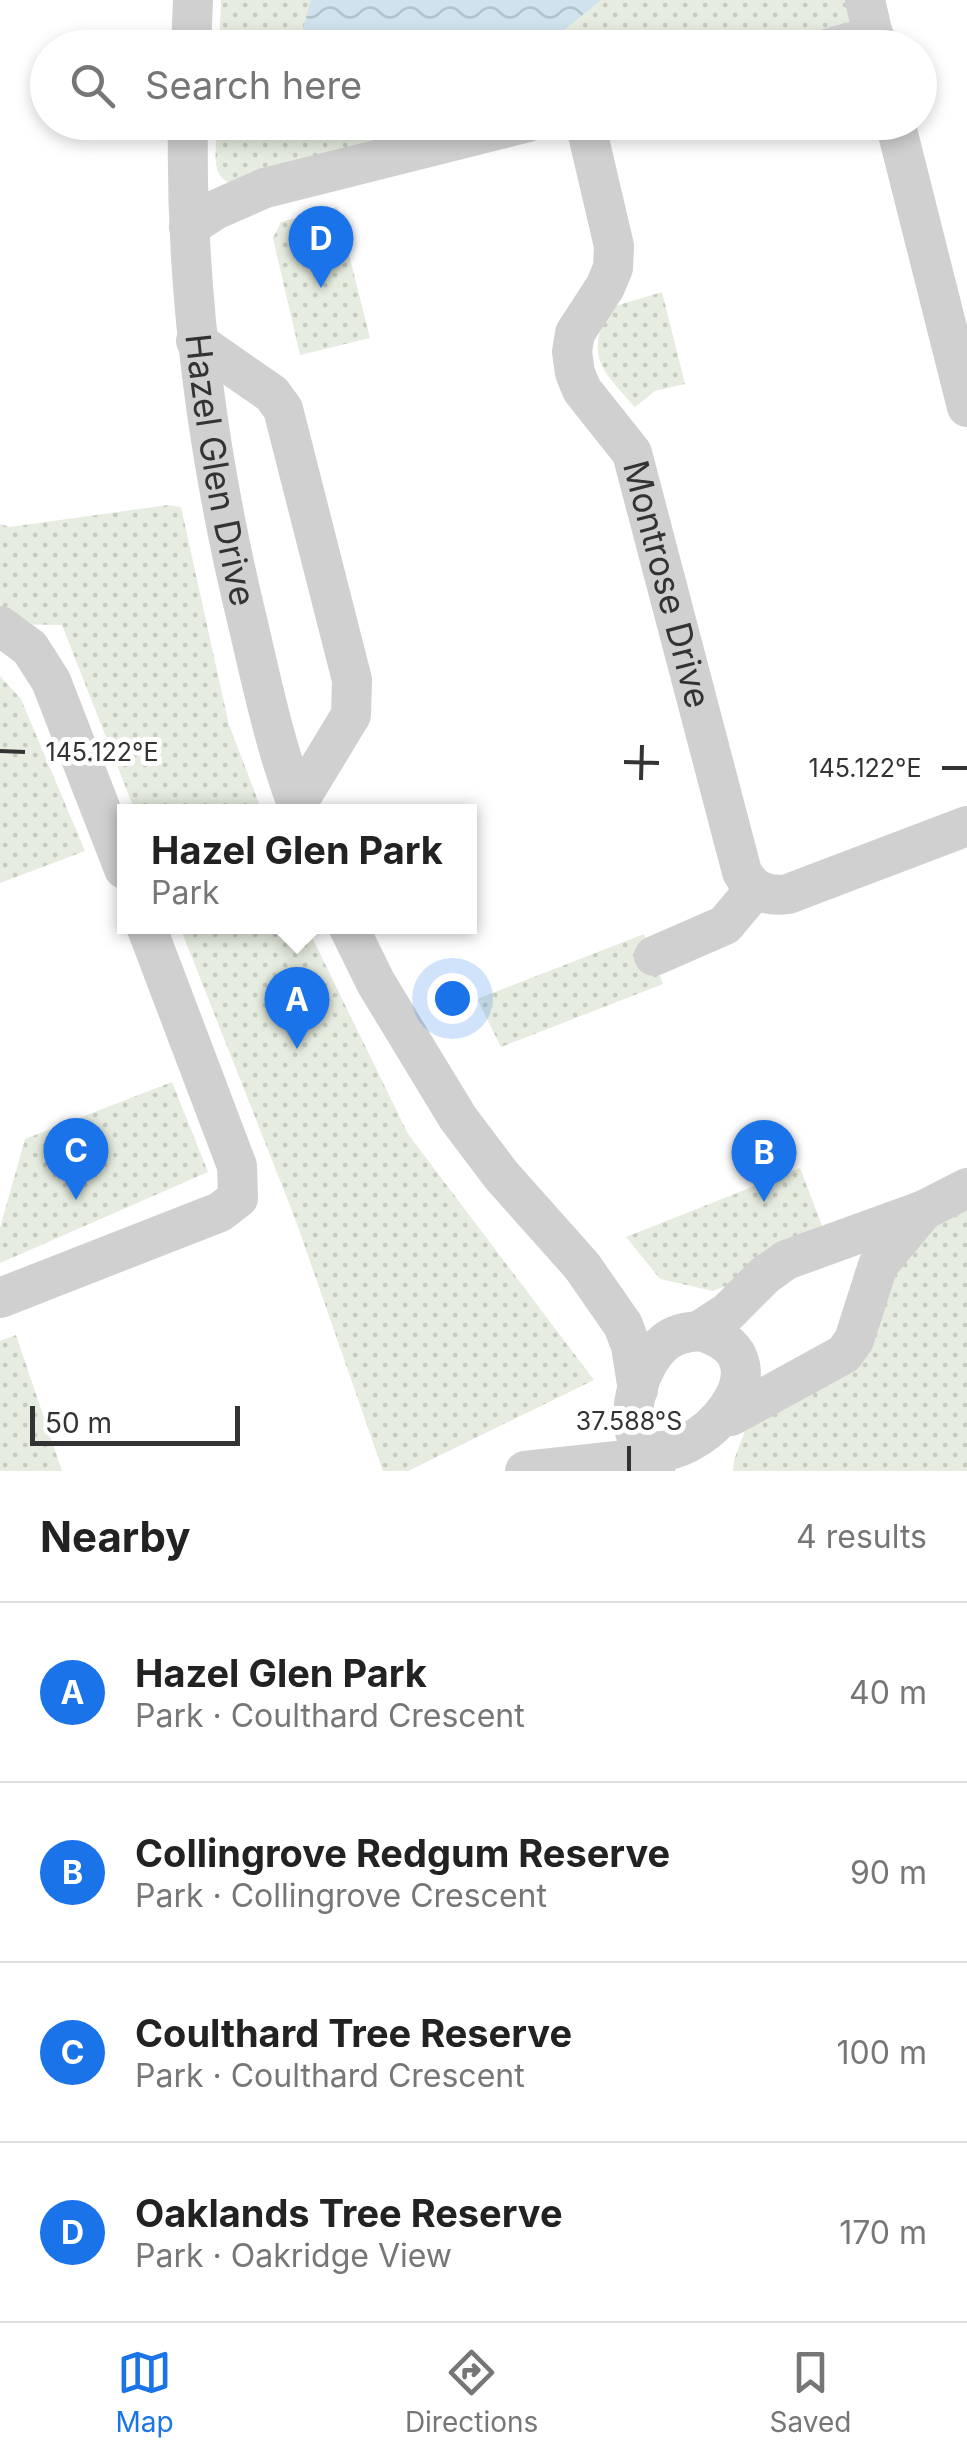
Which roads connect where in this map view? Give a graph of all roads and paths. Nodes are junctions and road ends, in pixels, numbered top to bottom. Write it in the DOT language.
graph roads {
  1 [pos="192,0"];
  2 [pos="191,30"];
  3 [pos="188,140"];
  4 [pos="456,140"];
  5 [pos="589,140"];
  6 [pos="900,140"];
  7 [pos="187,175"];
  8 [pos="265,188"];
  9 [pos="189,227"];
  10 [pos="196,340"];
  11 [pos="967,407"];
  12 [pos="0,626"];
  13 [pos="297,804"];
  14 [pos="300,804"];
  15 [pos="967,826"];
  16 [pos="117,851"];
  17 [pos="755,889"];
  18 [pos="149,934"];
  19 [pos="352,934"];
  20 [pos="654,956"];
  21 [pos="967,1188"];
  22 [pos="924,1210"];
  23 [pos="582,1266"];
  24 [pos="0,1298"];
  25 [pos="691,1332"];
  26 [pos="635,1402"];
  27 [pos="726,1440"];
  28 [pos="663,1466"];
  29 [pos="542,1468"];
  1 -- 2 [label="street"];
  3 -- 7 [label="street, Hazel Glen Drive"];
  4 -- 8 [label="street"];
  5 -- 17 [label="street, Montrose Drive"];
  6 -- 11 [label="street"];
  7 -- 8 [label="street"];
  7 -- 9 [label="street, Hazel Glen Drive"];
  8 -- 9 [label="street"];
  9 -- 10 [label="street, Hazel Glen Drive"];
  10 -- 13 [label="street, Hazel Glen Drive"];
  10 -- 14 [label="street"];
  12 -- 16 [label="street"];
  15 -- 17 [label="street"];
  17 -- 20 [label="street"];
  18 -- 24 [label="street"];
  19 -- 23 [label="street"];
  21 -- 22 [label="street"];
  22 -- 25 [label="street"];
  22 -- 27 [label="street"];
  23 -- 25 [label="street"];
  23 -- 26 [label="street"];
  25 -- 26 [label="street"];
  25 -- 27 [label="street"];
  26 -- 28 [label="street"];
  26 -- 29 [label="street"];
  27 -- 28 [label="street"];
  28 -- 29 [label="street"];
}
